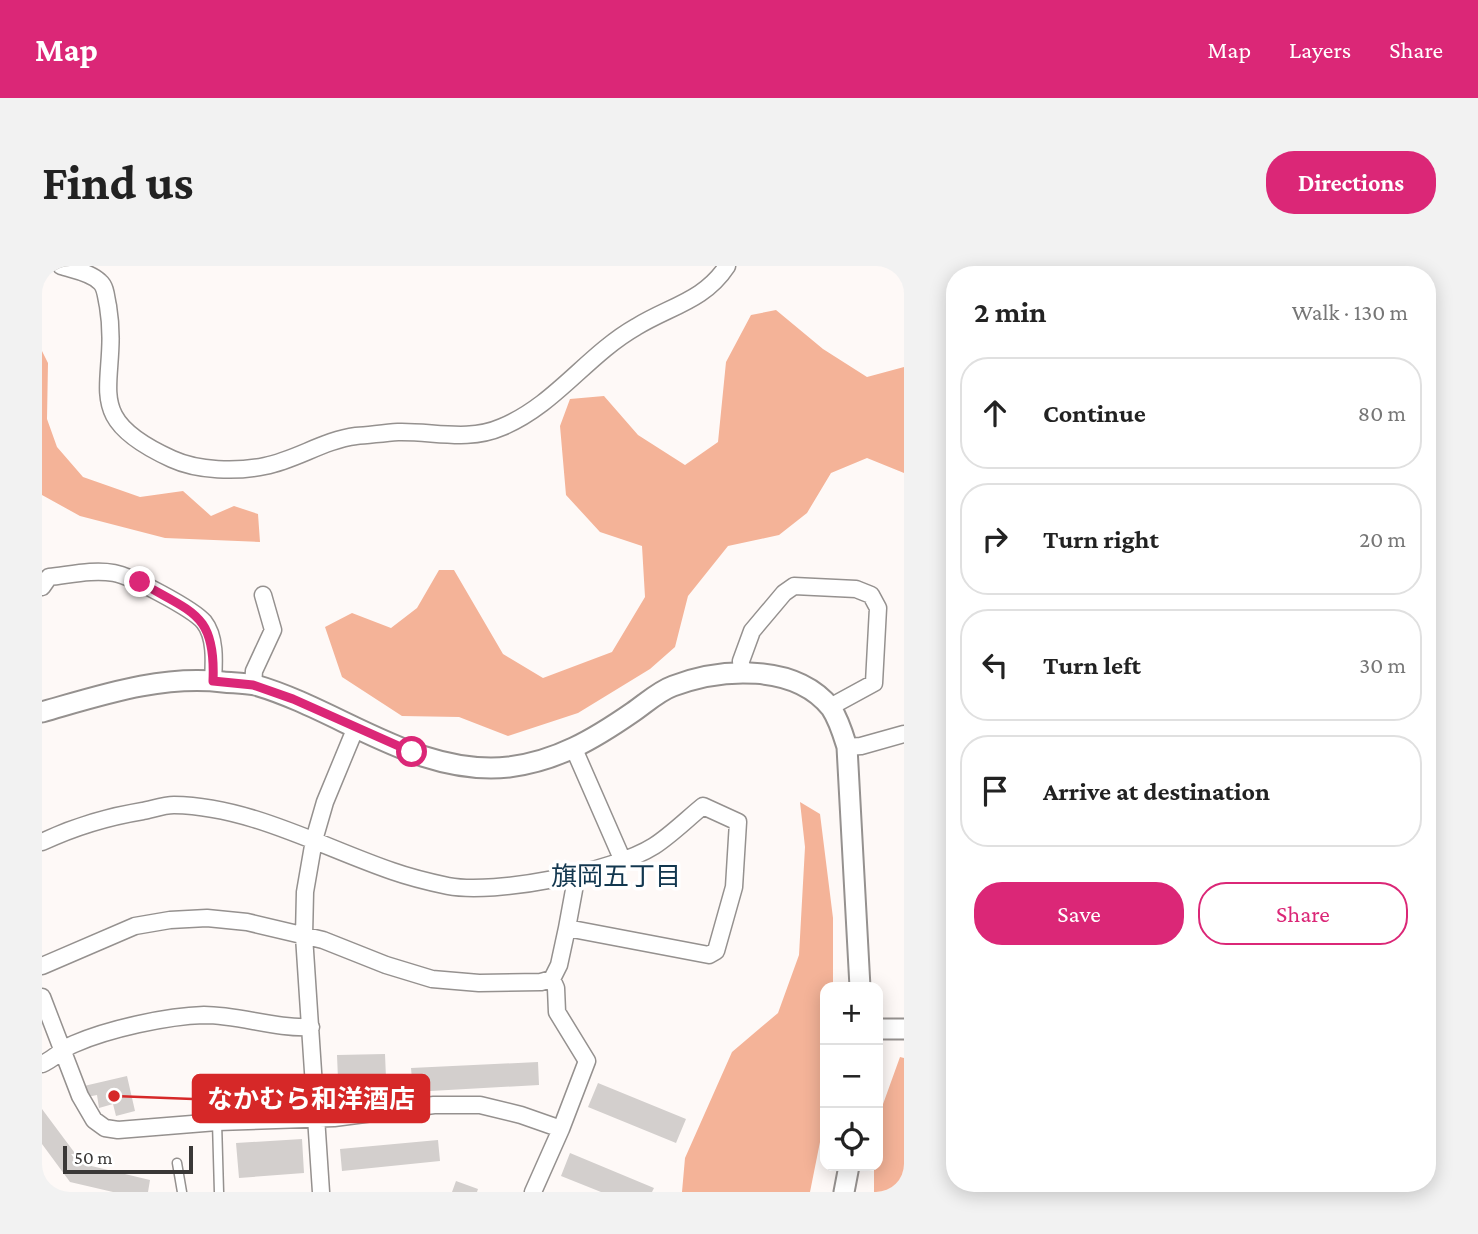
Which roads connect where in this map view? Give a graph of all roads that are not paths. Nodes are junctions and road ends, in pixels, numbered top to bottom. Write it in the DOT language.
graph roads {
  1 [pos="61,266"];
  2 [pos="727,266"];
  3 [pos="42,587"];
  4 [pos="263,595"];
  5 [pos="742,672"];
  6 [pos="213,681"];
  7 [pos="253,685"];
  8 [pos="830,707"];
  9 [pos="42,712"];
  10 [pos="355,727"];
  11 [pos="904,734"];
  12 [pos="847,747"];
  13 [pos="573,749"];
  14 [pos="314,840"];
  15 [pos="42,842"];
  16 [pos="623,861"];
  17 [pos="572,875"];
  18 [pos="567,928"];
  19 [pos="304,936"];
  20 [pos="42,966"];
  21 [pos="552,979"];
  22 [pos="860,982"];
  23 [pos="42,997"];
  24 [pos="311,1027"];
  25 [pos="883,1029"];
  26 [pos="904,1029"];
  27 [pos="63,1051"];
  28 [pos="42,1064"];
  29 [pos="316,1119"];
  30 [pos="217,1122"];
  31 [pos="561,1129"];
  32 [pos="177,1163"];
  33 [pos="848,1171"];
  34 [pos="182,1192"];
  35 [pos="219,1192"];
  36 [pos="321,1192"];
  37 [pos="533,1192"];
  38 [pos="844,1192"];
  1 -- 2 [label="street"];
  3 -- 6 [label="street"];
  4 -- 7 [label="street"];
  5 -- 8 [label="street"];
  5 -- 8 [label="street"];
  5 -- 13 [label="street"];
  6 -- 7 [label="street"];
  6 -- 9 [label="street"];
  7 -- 10 [label="street"];
  8 -- 12 [label="street"];
  10 -- 13 [label="street"];
  10 -- 14 [label="street"];
  11 -- 12 [label="street"];
  12 -- 22 [label="street"];
  13 -- 16 [label="street"];
  14 -- 15 [label="street"];
  14 -- 17 [label="street"];
  14 -- 19 [label="street"];
  16 -- 17 [label="street"];
  16 -- 18 [label="street"];
  17 -- 18 [label="street"];
  18 -- 21 [label="street"];
  19 -- 20 [label="street"];
  19 -- 21 [label="street"];
  19 -- 24 [label="street"];
  21 -- 31 [label="street"];
  23 -- 27 [label="street"];
  24 -- 27 [label="street"];
  24 -- 29 [label="street"];
  25 -- 26 [label="street"];
  27 -- 28 [label="street"];
  27 -- 30 [label="street"];
  29 -- 30 [label="street"];
  29 -- 31 [label="street"];
  29 -- 36 [label="street"];
  30 -- 35 [label="lane"];
  31 -- 37 [label="street"];
  32 -- 34 [label="lane"];
  33 -- 38 [label="street"];
}
